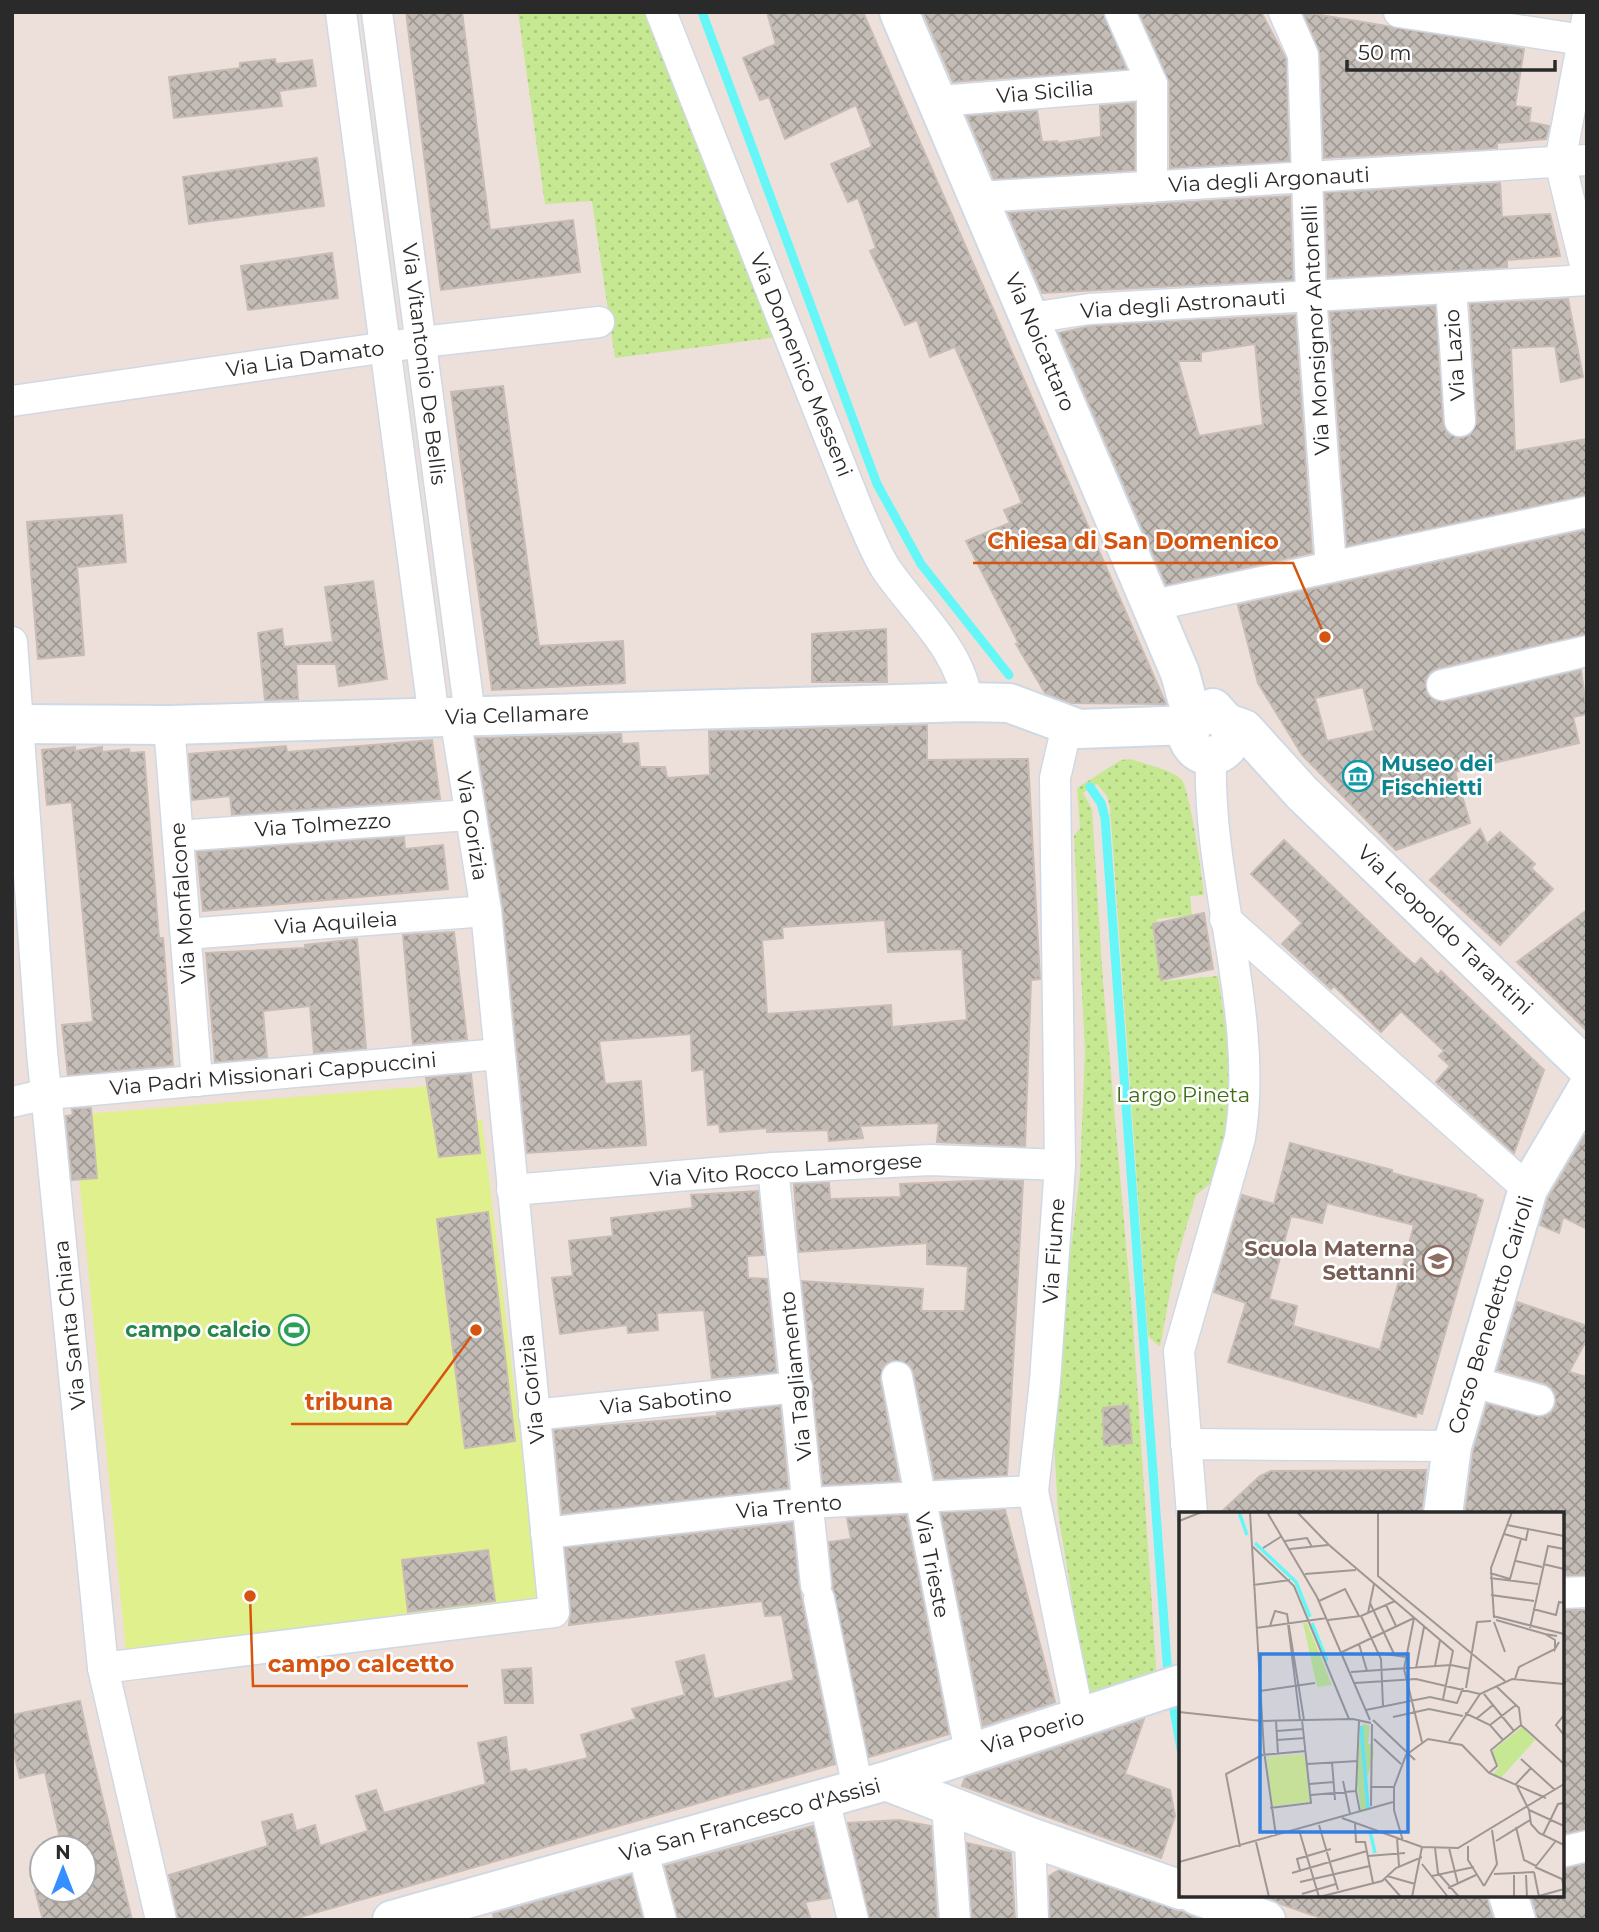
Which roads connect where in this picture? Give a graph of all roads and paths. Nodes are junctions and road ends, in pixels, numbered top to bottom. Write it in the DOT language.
graph roads {
  1 [pos="341,12"];
  2 [pos="377,12"];
  3 [pos="661,12"];
  4 [pos="899,12"];
  5 [pos="1120,12"];
  6 [pos="1284,12"];
  7 [pos="1399,12"];
  8 [pos="1456,17"];
  9 [pos="1585,30"];
  10 [pos="1152,84"];
  11 [pos="939,101"];
  12 [pos="1573,161"];
  13 [pos="1308,178"];
  14 [pos="1152,187"];
  15 [pos="979,197"];
  16 [pos="1587,273"];
  17 [pos="1587,280"];
  18 [pos="1451,288"];
  19 [pos="1311,295"];
  20 [pos="1031,318"];
  21 [pos="599,322"];
  22 [pos="422,342"];
  23 [pos="386,348"];
  24 [pos="12,401"];
  25 [pos="1460,421"];
  26 [pos="1587,512"];
  27 [pos="1331,567"];
  28 [pos="1150,606"];
  29 [pos="12,642"];
  30 [pos="1587,651"];
  31 [pos="1442,685"];
  32 [pos="967,702"];
  33 [pos="453,716"];
  34 [pos="15,724"];
  35 [pos="169,725"];
  36 [pos="1067,726"];
  37 [pos="1208,735"];
  38 [pos="468,814"];
  39 [pos="178,836"];
  40 [pos="486,911"];
  41 [pos="1225,919"];
  42 [pos="186,934"];
  43 [pos="499,1054"];
  44 [pos="1587,1068"];
  45 [pos="197,1081"];
  46 [pos="1587,1089"];
  47 [pos="47,1094"];
  48 [pos="12,1102"];
  49 [pos="1060,1165"];
  50 [pos="773,1168"];
  51 [pos="1528,1189"];
  52 [pos="512,1190"];
  53 [pos="897,1377"];
  54 [pos="1473,1382"];
  55 [pos="797,1387"];
  56 [pos="1539,1400"];
  57 [pos="534,1415"];
  58 [pos="1186,1444"];
  59 [pos="1452,1446"];
  60 [pos="1033,1491"];
  61 [pos="919,1497"];
  62 [pos="810,1503"];
  63 [pos="1192,1512"];
  64 [pos="1443,1512"];
  65 [pos="546,1533"];
  66 [pos="1587,1592"];
  67 [pos="1564,1593"];
  68 [pos="103,1668"];
  69 [pos="1179,1685"];
  70 [pos="1079,1718"];
  71 [pos="970,1752"];
  72 [pos="856,1790"];
  73 [pos="947,1805"];
  74 [pos="1030,1837"];
  75 [pos="1587,1846"];
  76 [pos="642,1849"];
  77 [pos="1564,1852"];
  78 [pos="1179,1889"];
  79 [pos="1202,1897"];
  80 [pos="1509,1897"];
  81 [pos="415,1917"];
  82 [pos="161,1920"];
  83 [pos="661,1920"];
  84 [pos="853,1920"];
  85 [pos="955,1920"];
  86 [pos="1033,1920"];
  87 [pos="1266,1920"];
  88 [pos="1516,1920"];
  1 -- 23 [label="street"];
  2 -- 22 [label="street, Via Vitantonio De Bellis"];
  3 -- 32 [label="street, Via Domenico Messeni"];
  4 -- 11 [label="street, Via Noicattaro"];
  5 -- 10 [label="street"];
  6 -- 13 [label="street, Via Monsignor Antonelli"];
  7 -- 8 [label="street"];
  8 -- 9 [label="street"];
  9 -- 12 [label="street"];
  10 -- 11 [label="street, Via Sicilia"];
  10 -- 14 [label="street"];
  11 -- 15 [label="street, Via Noicattaro"];
  12 -- 13 [label="street, Via degli Argonauti"];
  12 -- 16 [label="street"];
  13 -- 14 [label="street, Via degli Argonauti"];
  13 -- 19 [label="street, Via Monsignor Antonelli"];
  14 -- 15 [label="street, Via degli Argonauti"];
  15 -- 20 [label="street, Via Noicattaro"];
  17 -- 18 [label="street, Via degli Astronauti"];
  18 -- 19 [label="street, Via degli Astronauti"];
  18 -- 25 [label="street, Via Lazio"];
  19 -- 20 [label="street, Via degli Astronauti"];
  19 -- 27 [label="street, Via Monsignor Antonelli"];
  20 -- 28 [label="street, Via Noicattaro"];
  21 -- 22 [label="street, Via Lia Damato"];
  22 -- 23 [label="street, Via Lia Damato"];
  22 -- 33 [label="street, Via Vitantonio De Bellis"];
  23 -- 24 [label="street, Via Lia Damato"];
  23 -- 33 [label="street"];
  26 -- 27 [label="street"];
  27 -- 28 [label="street"];
  28 -- 37 [label="street, Via Noicattaro"];
  29 -- 34 [label="street, Via Santa Chiara"];
  30 -- 31 [label="street"];
  32 -- 33 [label="street, Via Cellamare"];
  32 -- 36 [label="street, Via Cellamare"];
  33 -- 35 [label="street, Via Cellamare"];
  33 -- 38 [label="street, Via Gorizia"];
  34 -- 35 [label="street, Via Cellamare"];
  34 -- 47 [label="street, Via Santa Chiara"];
  35 -- 39 [label="street, Via Monfalcone"];
  36 -- 37 [label="street, Via Cellamare"];
  36 -- 49 [label="street, Via Fiume"];
  37 -- 41 [label="street"];
  37 -- 44 [label="street, Via Leopoldo Tarantini"];
  38 -- 39 [label="street, Via Tolmezzo"];
  38 -- 40 [label="street, Via Gorizia"];
  39 -- 42 [label="street, Via Monfalcone"];
  40 -- 42 [label="street, Via Aquileia"];
  40 -- 43 [label="street, Via Gorizia"];
  41 -- 51 [label="street"];
  41 -- 58 [label="street"];
  42 -- 45 [label="street, Via Monfalcone"];
  43 -- 45 [label="street, Via Padri Missionari Cappuccini"];
  43 -- 52 [label="street, Via Gorizia"];
  45 -- 47 [label="street, Via Padri Missionari Cappuccini"];
  46 -- 51 [label="street, Corso Benedetto Cairoli"];
  47 -- 48 [label="street, Via Padri Missionari Cappuccini"];
  47 -- 68 [label="street, Via Santa Chiara"];
  49 -- 50 [label="street, Via Vito Rocco Lamorgese"];
  49 -- 60 [label="street, Via Fiume"];
  50 -- 52 [label="street, Via Vito Rocco Lamorgese"];
  50 -- 55 [label="street, Via Tagliamento"];
  51 -- 54 [label="street, Corso Benedetto Cairoli"];
  52 -- 57 [label="street, Via Gorizia"];
  53 -- 61 [label="street, Via Trieste"];
  54 -- 56 [label="street"];
  54 -- 59 [label="street, Corso Benedetto Cairoli"];
  55 -- 57 [label="street, Via Sabotino"];
  55 -- 62 [label="street, Via Tagliamento"];
  57 -- 65 [label="street, Via Gorizia"];
  58 -- 59 [label="street"];
  58 -- 63 [label="street"];
  59 -- 64 [label="street, Corso Benedetto Cairoli"];
  60 -- 61 [label="street, Via Trento"];
  60 -- 70 [label="street, Via Fiume"];
  61 -- 62 [label="street, Via Trento"];
  61 -- 71 [label="street, Via Trieste"];
  62 -- 65 [label="street, Via Trento"];
  62 -- 72 [label="street, Via Tagliamento"];
  65 -- 68 [label="street, Via Gorizia"];
  66 -- 67 [label="street"];
  68 -- 82 [label="street, Via Santa Chiara"];
  69 -- 70 [label="street, Via Poerio"];
  70 -- 71 [label="street, Via Poerio"];
  71 -- 72 [label="street, Via Poerio"];
  72 -- 73 [label="street, Via San Francesco d'Assisi"];
  72 -- 76 [label="street, Via San Francesco d'Assisi"];
  72 -- 84 [label="street, Via Tagliamento"];
  73 -- 74 [label="street, Via San Francesco d'Assisi"];
  73 -- 85 [label="street"];
  74 -- 78 [label="street, Via San Francesco d'Assisi"];
  74 -- 86 [label="street"];
  75 -- 77 [label="street"];
  76 -- 81 [label="street, Via San Francesco d'Assisi"];
  76 -- 83 [label="street"];
  79 -- 87 [label="street"];
  80 -- 88 [label="street"];
}
